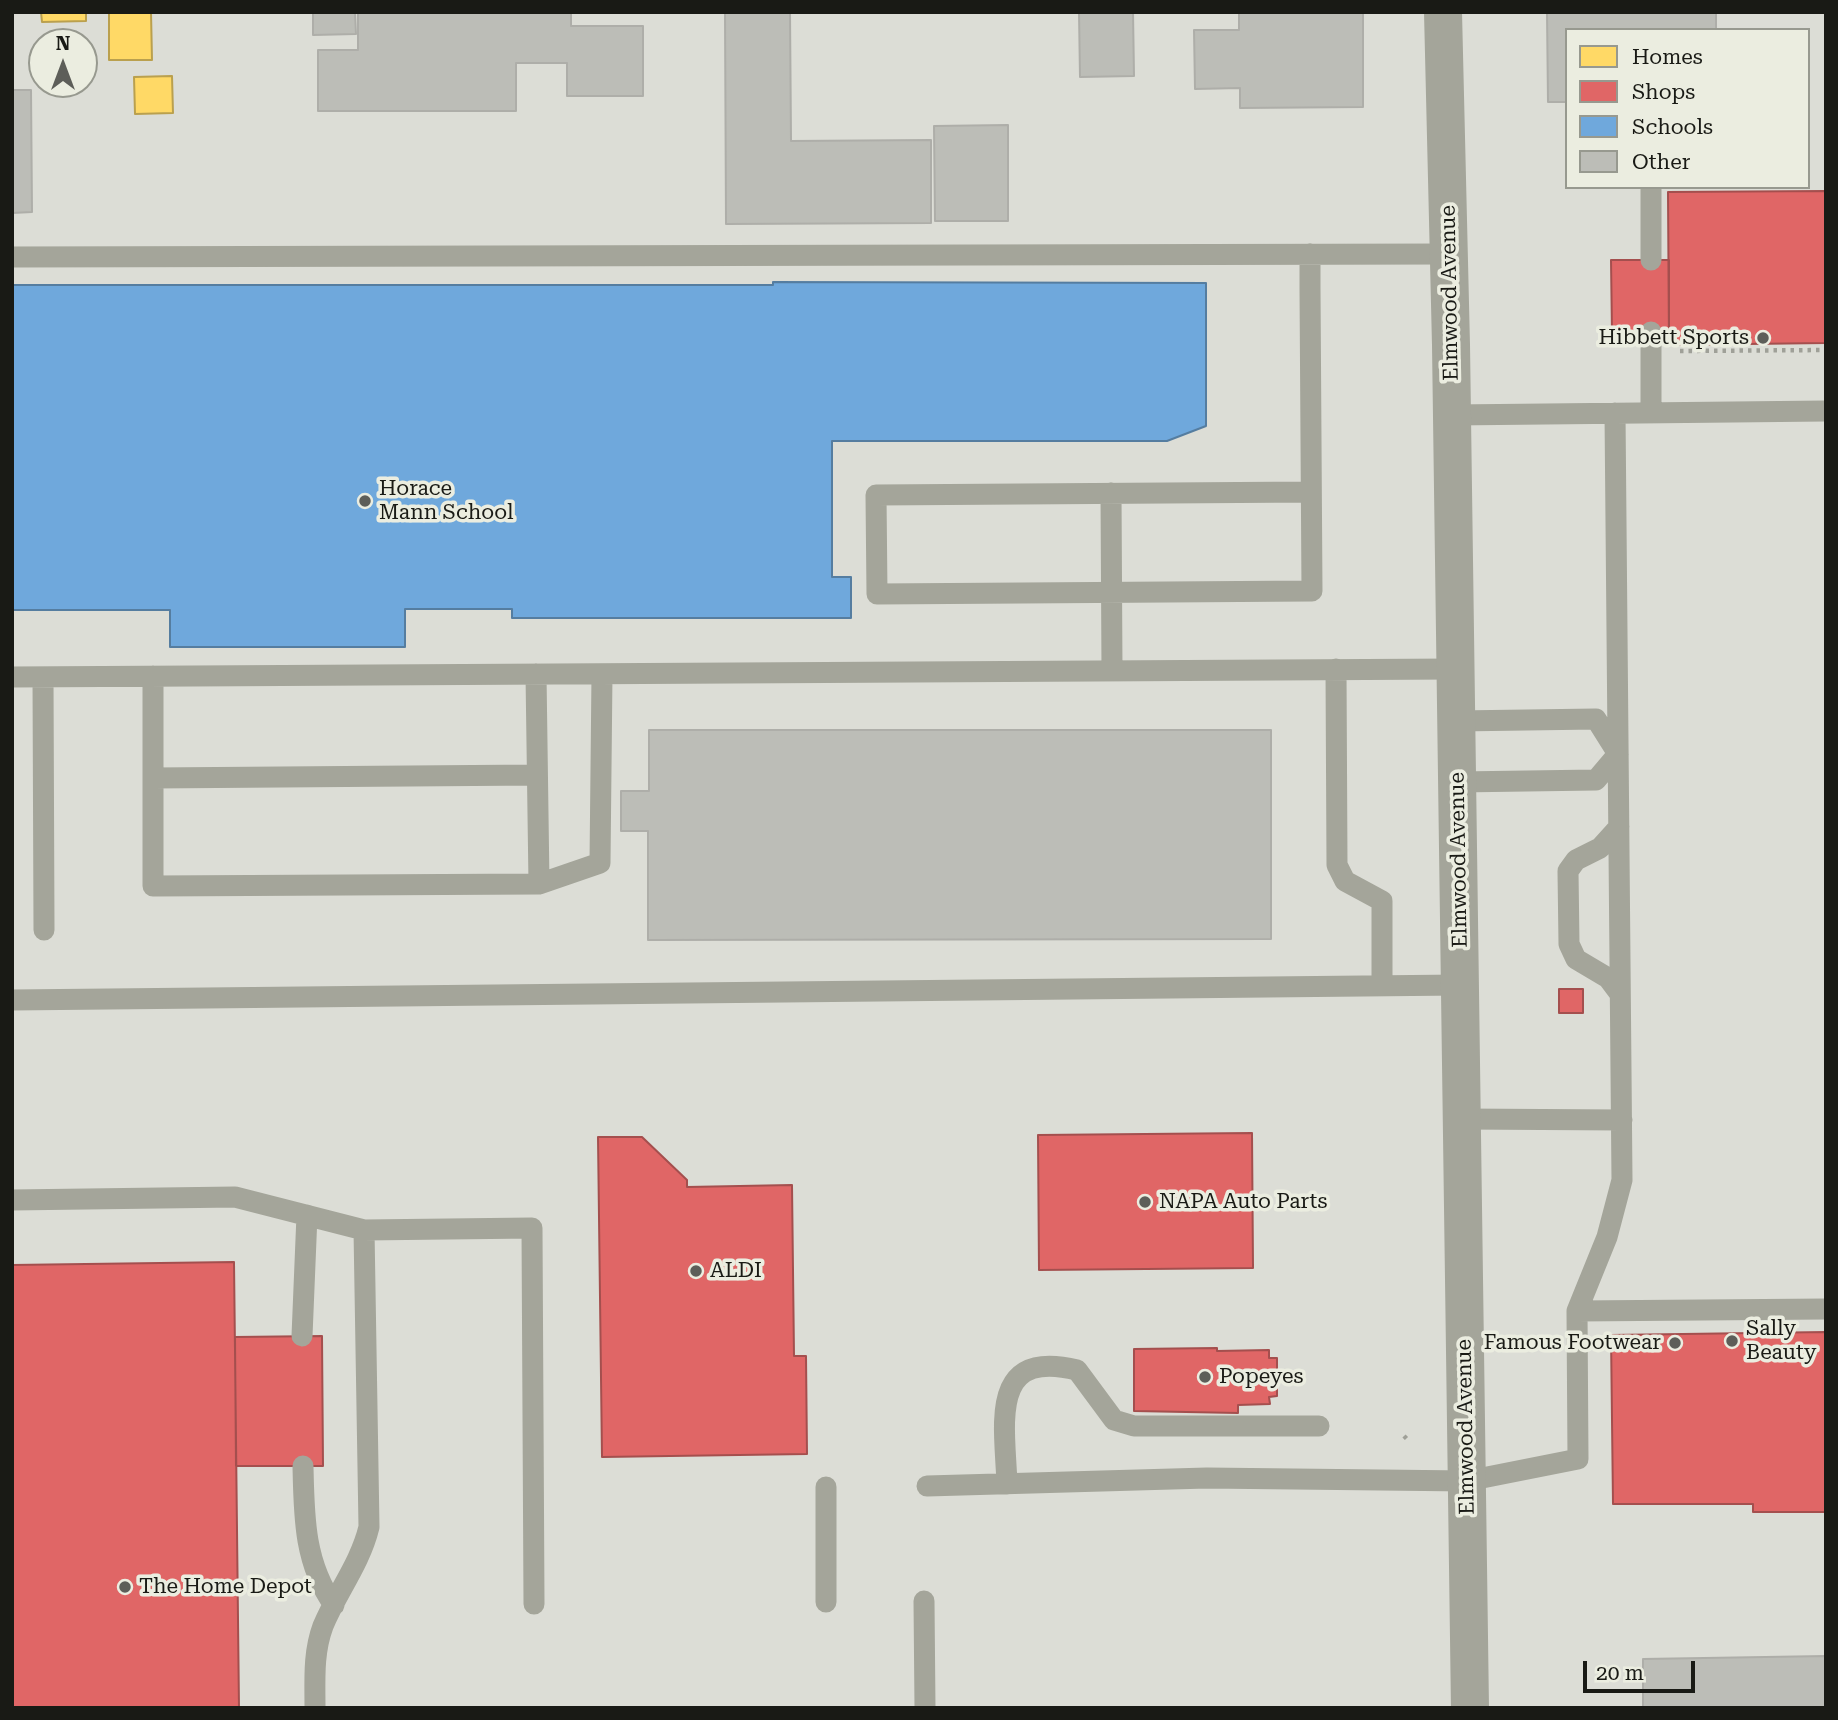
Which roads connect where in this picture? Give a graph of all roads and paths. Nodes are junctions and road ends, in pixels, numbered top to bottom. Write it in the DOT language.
graph roads {
  1 [pos="1443,12"];
  2 [pos="1651,189"];
  3 [pos="1310,254"];
  4 [pos="1449,254"];
  5 [pos="12,257"];
  6 [pos="1651,260"];
  7 [pos="1651,332"];
  8 [pos="1826,350"];
  9 [pos="1673,351"];
  10 [pos="1826,411"];
  11 [pos="1615,413"];
  12 [pos="1651,413"];
  13 [pos="1452,415"];
  14 [pos="1311,492"];
  15 [pos="1111,493"];
  16 [pos="1112,593"];
  17 [pos="1336,669"];
  18 [pos="1456,669"];
  19 [pos="1112,671"];
  20 [pos="536,674"];
  21 [pos="602,674"];
  22 [pos="153,676"];
  23 [pos="12,677"];
  24 [pos="43,677"];
  25 [pos="1457,721"];
  26 [pos="1618,754"];
  27 [pos="537,775"];
  28 [pos="153,778"];
  29 [pos="1458,782"];
  30 [pos="1619,827"];
  31 [pos="538,884"];
  32 [pos="44,930"];
  33 [pos="1460,985"];
  34 [pos="1382,986"];
  35 [pos="1620,994"];
  36 [pos="12,1000"];
  37 [pos="1462,1119"];
  38 [pos="1622,1120"];
  39 [pos="12,1200"];
  40 [pos="307,1215"];
  41 [pos="364,1230"];
  42 [pos="1826,1309"];
  43 [pos="1577,1311"];
  44 [pos="302,1336"];
  45 [pos="1319,1426"];
  46 [pos="303,1466"];
  47 [pos="1467,1481"];
  48 [pos="1007,1484"];
  49 [pos="927,1486"];
  50 [pos="826,1488"];
  51 [pos="924,1601"];
  52 [pos="826,1602"];
  53 [pos="534,1604"];
  54 [pos="334,1605"];
  55 [pos="315,1708"];
  56 [pos="925,1708"];
  57 [pos="1470,1708"];
  1 -- 4 [label="street, Elmwood Avenue"];
  2 -- 6 [label="lane"];
  3 -- 4 [label="lane"];
  3 -- 5 [label="lane"];
  3 -- 14 [label="lane"];
  4 -- 13 [label="street, Elmwood Avenue"];
  7 -- 12 [label="lane"];
  8 -- 9 [label="path"];
  10 -- 12 [label="lane"];
  11 -- 12 [label="lane"];
  11 -- 13 [label="lane"];
  11 -- 26 [label="lane"];
  13 -- 18 [label="street, Elmwood Avenue"];
  14 -- 15 [label="lane"];
  14 -- 16 [label="lane"];
  15 -- 16 [label="lane"];
  15 -- 16 [label="lane"];
  16 -- 19 [label="lane"];
  17 -- 18 [label="lane"];
  17 -- 19 [label="lane"];
  17 -- 34 [label="lane"];
  18 -- 25 [label="street, Elmwood Avenue"];
  19 -- 21 [label="lane"];
  20 -- 21 [label="lane"];
  20 -- 22 [label="lane"];
  20 -- 27 [label="lane"];
  21 -- 31 [label="lane"];
  22 -- 24 [label="lane"];
  22 -- 28 [label="lane"];
  23 -- 24 [label="lane"];
  24 -- 32 [label="lane"];
  25 -- 26 [label="lane"];
  25 -- 29 [label="street, Elmwood Avenue"];
  26 -- 29 [label="lane"];
  26 -- 30 [label="lane"];
  27 -- 28 [label="lane"];
  27 -- 31 [label="lane"];
  28 -- 31 [label="lane"];
  29 -- 33 [label="street, Elmwood Avenue"];
  30 -- 35 [label="lane"];
  30 -- 35 [label="lane"];
  33 -- 34 [label="lane"];
  33 -- 37 [label="street, Elmwood Avenue"];
  34 -- 36 [label="lane"];
  35 -- 38 [label="lane"];
  37 -- 38 [label="lane"];
  37 -- 47 [label="street, Elmwood Avenue"];
  38 -- 43 [label="lane"];
  39 -- 40 [label="lane"];
  40 -- 41 [label="lane"];
  40 -- 44 [label="lane"];
  41 -- 53 [label="lane"];
  41 -- 54 [label="lane"];
  42 -- 43 [label="lane"];
  43 -- 47 [label="lane"];
  45 -- 48 [label="lane"];
  46 -- 54 [label="lane"];
  47 -- 48 [label="lane"];
  47 -- 57 [label="street, Elmwood Avenue"];
  48 -- 49 [label="lane"];
  50 -- 52 [label="lane"];
  51 -- 56 [label="lane"];
  54 -- 55 [label="lane"];
}
